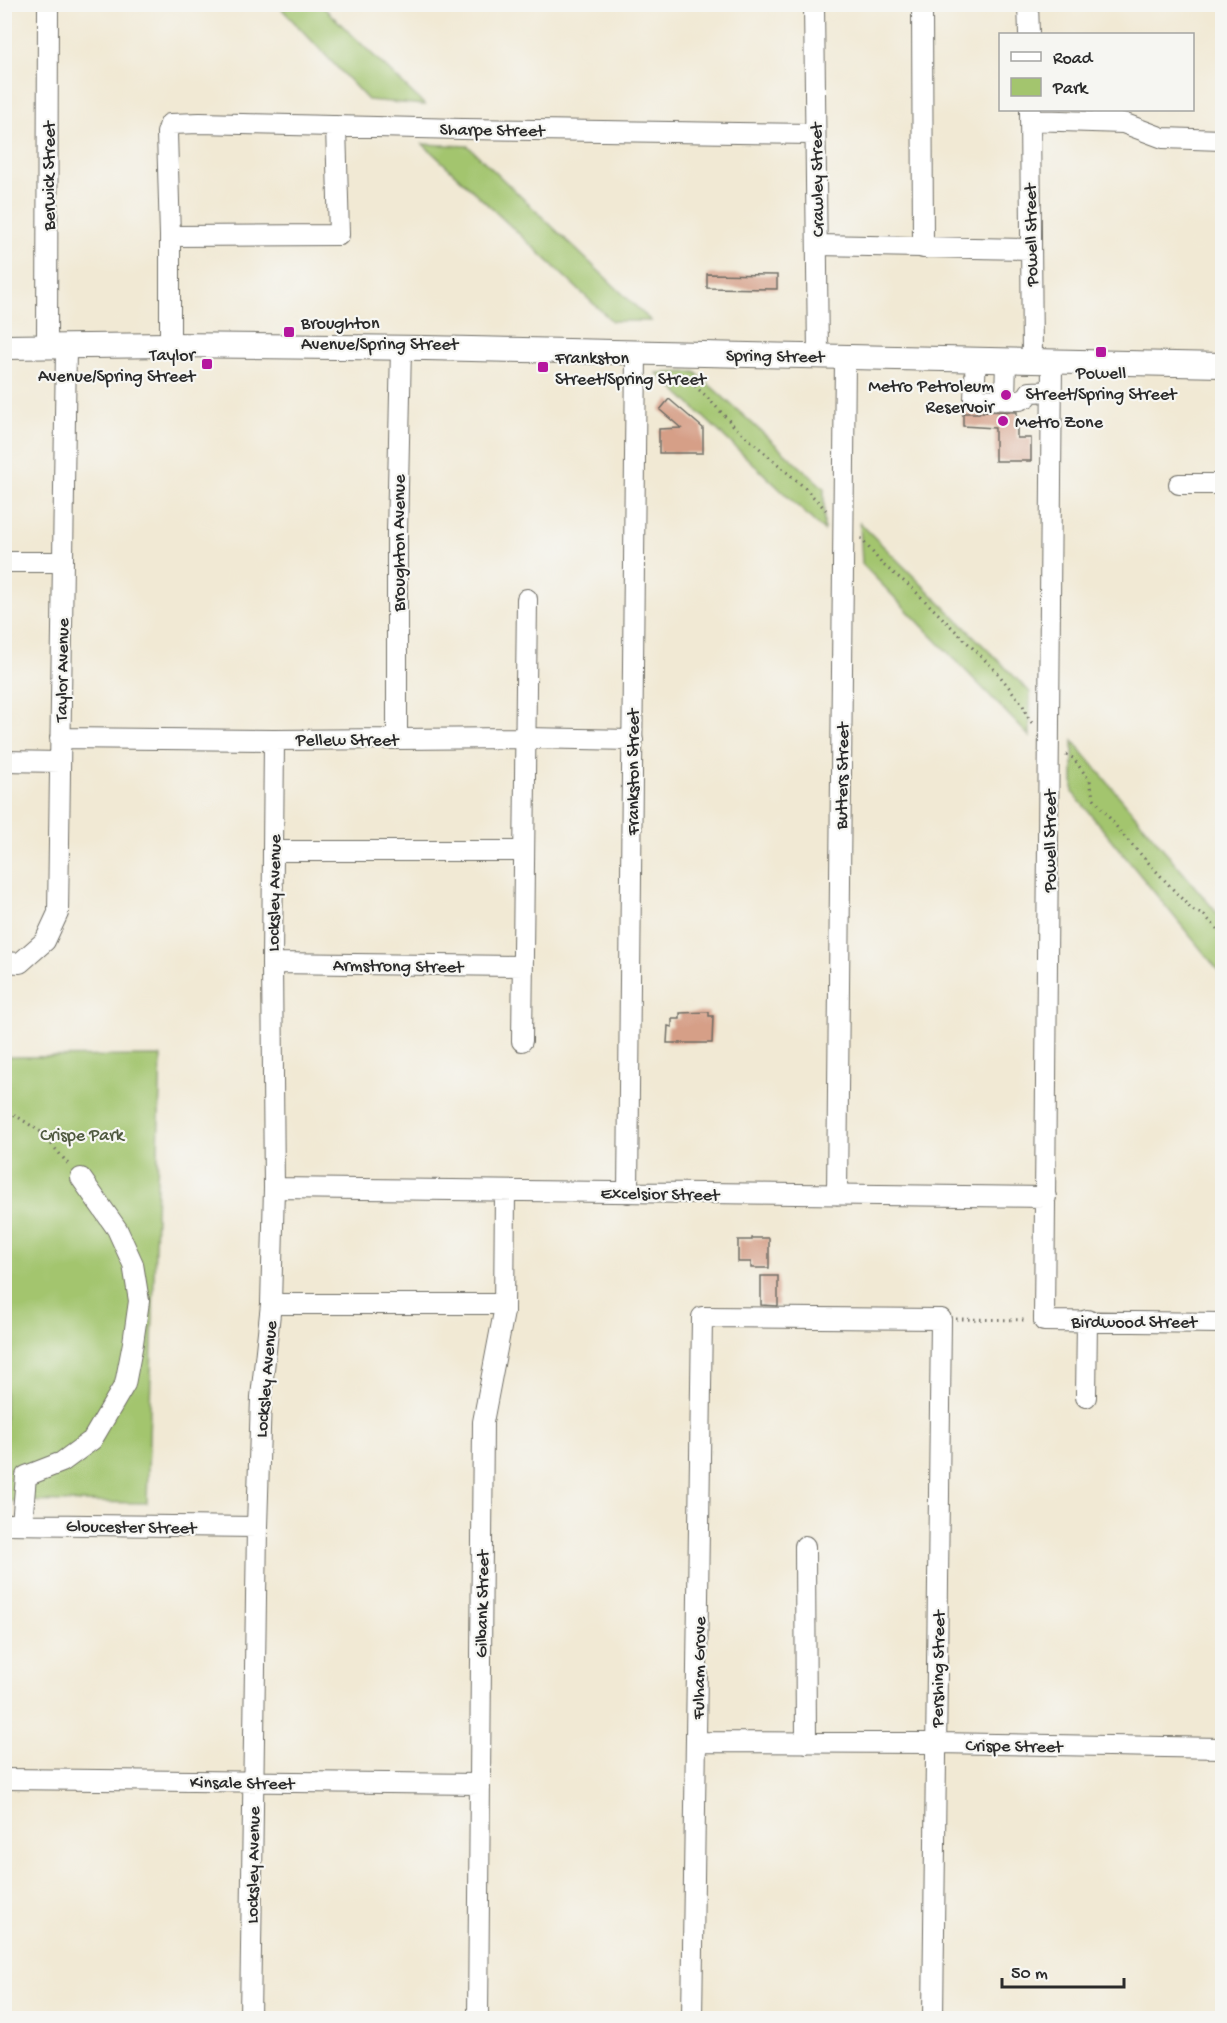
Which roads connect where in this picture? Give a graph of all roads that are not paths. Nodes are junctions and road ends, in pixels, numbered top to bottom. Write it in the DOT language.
graph roads {
  1 [pos="48,4"];
  2 [pos="814,4"];
  3 [pos="922,4"];
  4 [pos="1028,4"];
  5 [pos="1029,33"];
  6 [pos="1030,115"];
  7 [pos="336,126"];
  8 [pos="815,134"];
  9 [pos="1222,140"];
  10 [pos="170,236"];
  11 [pos="817,245"];
  12 [pos="923,248"];
  13 [pos="1030,249"];
  14 [pos="170,345"];
  15 [pos="4,347"];
  16 [pos="56,347"];
  17 [pos="401,348"];
  18 [pos="636,351"];
  19 [pos="818,356"];
  20 [pos="845,357"];
  21 [pos="976,359"];
  22 [pos="1006,360"];
  23 [pos="1042,361"];
  24 [pos="1222,365"];
  25 [pos="1052,391"];
  26 [pos="1005,400"];
  27 [pos="1179,484"];
  28 [pos="1222,484"];
  29 [pos="4,562"];
  30 [pos="62,562"];
  31 [pos="527,599"];
  32 [pos="60,738"];
  33 [pos="397,738"];
  34 [pos="525,738"];
  35 [pos="274,740"];
  36 [pos="633,740"];
  37 [pos="4,761"];
  38 [pos="60,762"];
  39 [pos="273,851"];
  40 [pos="524,851"];
  41 [pos="4,962"];
  42 [pos="272,963"];
  43 [pos="523,966"];
  44 [pos="522,1041"];
  45 [pos="81,1178"];
  46 [pos="274,1188"];
  47 [pos="505,1192"];
  48 [pos="628,1193"];
  49 [pos="837,1195"];
  50 [pos="1046,1197"];
  51 [pos="271,1304"];
  52 [pos="504,1304"];
  53 [pos="702,1317"];
  54 [pos="1087,1320"];
  55 [pos="1044,1321"];
  56 [pos="1222,1323"];
  57 [pos="1086,1396"];
  58 [pos="13,1524"];
  59 [pos="257,1527"];
  60 [pos="805,1546"];
  61 [pos="697,1742"];
  62 [pos="806,1743"];
  63 [pos="936,1743"];
  64 [pos="1222,1748"];
  65 [pos="4,1779"];
  66 [pos="253,1782"];
  67 [pos="480,1784"];
  68 [pos="250,2019"];
  69 [pos="478,2019"];
  70 [pos="692,2019"];
  71 [pos="933,2019"];
  1 -- 16 [label="street, Berwick Street"];
  2 -- 8 [label="street, Crawley Street"];
  3 -- 12 [label="street"];
  4 -- 5 [label="street"];
  6 -- 9 [label="street"];
  6 -- 13 [label="street, Powell Street"];
  7 -- 8 [label="street, Sharpe Street"];
  7 -- 10 [label="street, Sharpe Street"];
  7 -- 10 [label="street"];
  8 -- 11 [label="street, Crawley Street"];
  10 -- 14 [label="street"];
  11 -- 12 [label="street"];
  11 -- 19 [label="street, Crawley Street"];
  12 -- 13 [label="street"];
  13 -- 23 [label="street, Powell Street"];
  14 -- 16 [label="main road, Spring Street"];
  14 -- 17 [label="main road, Spring Street"];
  15 -- 16 [label="main road, Spring Street"];
  16 -- 30 [label="street, Taylor Avenue"];
  17 -- 18 [label="main road, Spring Street"];
  17 -- 33 [label="street, Broughton Avenue"];
  18 -- 19 [label="main road, Spring Street"];
  18 -- 36 [label="street, Frankston Street"];
  19 -- 20 [label="main road, Spring Street"];
  20 -- 21 [label="main road, Spring Street"];
  20 -- 49 [label="street, Butters Street"];
  21 -- 22 [label="main road, Spring Street"];
  21 -- 26 [label="street"];
  22 -- 23 [label="main road, Spring Street"];
  22 -- 26 [label="street"];
  23 -- 24 [label="main road, Spring Street"];
  23 -- 25 [label="street, Powell Street"];
  25 -- 26 [label="street"];
  25 -- 50 [label="street, Powell Street"];
  27 -- 28 [label="street"];
  29 -- 30 [label="street"];
  30 -- 32 [label="street, Taylor Avenue"];
  31 -- 34 [label="street"];
  32 -- 35 [label="street, Pellew Street"];
  32 -- 38 [label="street, Taylor Avenue"];
  33 -- 34 [label="street, Pellew Street"];
  33 -- 35 [label="street, Pellew Street"];
  34 -- 36 [label="street, Pellew Street"];
  34 -- 40 [label="street"];
  35 -- 39 [label="street, Locksley Avenue"];
  36 -- 48 [label="street, Frankston Street"];
  37 -- 38 [label="street"];
  38 -- 41 [label="street, Taylor Avenue"];
  39 -- 40 [label="street"];
  39 -- 42 [label="street, Locksley Avenue"];
  40 -- 43 [label="street"];
  42 -- 43 [label="street, Armstrong Street"];
  42 -- 46 [label="street, Locksley Avenue"];
  43 -- 44 [label="street"];
  45 -- 58 [label="street"];
  46 -- 47 [label="street, Excelsior Street"];
  46 -- 51 [label="street, Locksley Avenue"];
  47 -- 48 [label="street, Excelsior Street"];
  47 -- 52 [label="street, Gilbank Street"];
  48 -- 49 [label="street, Excelsior Street"];
  49 -- 50 [label="street, Excelsior Street"];
  50 -- 55 [label="street, Powell Street"];
  51 -- 52 [label="street"];
  51 -- 59 [label="street, Locksley Avenue"];
  52 -- 67 [label="street, Gilbank Street"];
  53 -- 61 [label="street, Fulham Grove"];
  53 -- 63 [label="street, Pershing Street"];
  54 -- 55 [label="street, Birdwood Street"];
  54 -- 56 [label="street, Birdwood Street"];
  54 -- 57 [label="street"];
  58 -- 59 [label="street, Gloucester Street"];
  59 -- 66 [label="street, Locksley Avenue"];
  60 -- 62 [label="street"];
  61 -- 62 [label="street, Crispe Street"];
  61 -- 70 [label="street, Fulham Grove"];
  62 -- 63 [label="street, Crispe Street"];
  63 -- 64 [label="street, Crispe Street"];
  63 -- 71 [label="street, Pershing Street"];
  65 -- 66 [label="street, Kinsale Street"];
  66 -- 67 [label="street, Kinsale Street"];
  66 -- 68 [label="street, Locksley Avenue"];
  67 -- 69 [label="street, Gilbank Street"];
}
